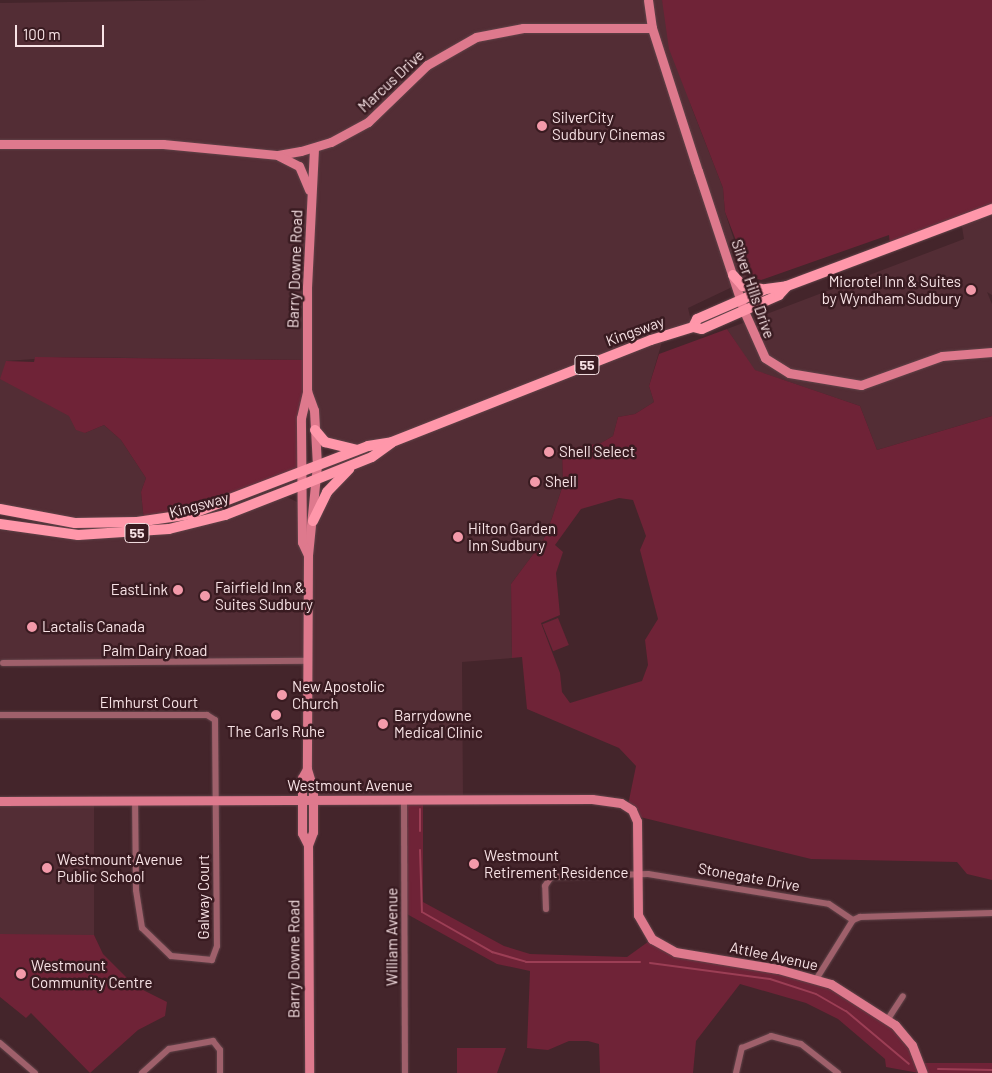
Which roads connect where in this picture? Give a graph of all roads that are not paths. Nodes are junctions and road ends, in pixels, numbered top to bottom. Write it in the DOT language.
graph roads {
  1 [pos="648,0"];
  2 [pos="652,28"];
  3 [pos="0,144"];
  4 [pos="314,148"];
  5 [pos="278,155"];
  6 [pos="311,197"];
  7 [pos="992,209"];
  8 [pos="733,275"];
  9 [pos="787,286"];
  10 [pos="766,289"];
  11 [pos="740,300"];
  12 [pos="744,311"];
  13 [pos="693,327"];
  14 [pos="992,352"];
  15 [pos="307,391"];
  16 [pos="315,430"];
  17 [pos="392,442"];
  18 [pos="357,450"];
  19 [pos="317,464"];
  20 [pos="354,464"];
  21 [pos="302,470"];
  22 [pos="317,478"];
  23 [pos="302,485"];
  24 [pos="0,509"];
  25 [pos="313,521"];
  26 [pos="0,524"];
  27 [pos="308,555"];
  28 [pos="308,661"];
  29 [pos="3,663"];
  30 [pos="0,715"];
  31 [pos="307,769"];
  32 [pos="135,800"];
  33 [pos="216,800"];
  34 [pos="302,800"];
  35 [pos="313,800"];
  36 [pos="404,800"];
  37 [pos="0,801"];
  38 [pos="308,845"];
  39 [pos="636,874"];
  40 [pos="546,909"];
  41 [pos="992,913"];
  42 [pos="853,920"];
  43 [pos="817,978"];
  44 [pos="903,996"];
  45 [pos="888,1019"];
  46 [pos="0,1043"];
  47 [pos="35,1073"];
  48 [pos="142,1073"];
  49 [pos="220,1073"];
  50 [pos="309,1073"];
  51 [pos="405,1073"];
  52 [pos="736,1073"];
  53 [pos="838,1073"];
  54 [pos="923,1073"];
  1 -- 2 [label="street, Silver Hills Drive"];
  2 -- 4 [label="street, Marcus Drive"];
  2 -- 8 [label="street, Silver Hills Drive"];
  3 -- 5 [label="street, Marcus Drive"];
  4 -- 5 [label="street, Marcus Drive"];
  4 -- 6 [label="street, Barry Downe Road"];
  5 -- 6 [label="street"];
  6 -- 15 [label="street, Barry Downe Road"];
  7 -- 9 [label="main road, Kingsway / 55"];
  8 -- 10 [label="main road"];
  8 -- 11 [label="street, Silver Hills Drive"];
  9 -- 10 [label="main road, Kingsway / 55"];
  9 -- 12 [label="main road, Kingsway / 55"];
  10 -- 11 [label="main road, Kingsway / 55"];
  11 -- 12 [label="street, Silver Hills Drive"];
  11 -- 13 [label="main road, Kingsway / 55"];
  12 -- 13 [label="main road, Kingsway / 55"];
  12 -- 14 [label="street, Silver Hills Drive"];
  13 -- 17 [label="main road, Kingsway / 55"];
  15 -- 16 [label="street, Barry Downe Road"];
  15 -- 21 [label="street, Barry Downe Road"];
  16 -- 18 [label="main road"];
  16 -- 19 [label="street, Barry Downe Road"];
  17 -- 18 [label="main road, Kingsway / 55"];
  17 -- 20 [label="main road, Kingsway / 55"];
  18 -- 19 [label="main road, Kingsway / 55"];
  19 -- 21 [label="main road, Kingsway / 55"];
  19 -- 22 [label="street, Barry Downe Road"];
  20 -- 22 [label="main road, Kingsway / 55"];
  20 -- 25 [label="main road"];
  21 -- 23 [label="street, Barry Downe Road"];
  21 -- 24 [label="main road, Kingsway / 55"];
  22 -- 23 [label="main road, Kingsway / 55"];
  22 -- 25 [label="street, Barry Downe Road"];
  23 -- 26 [label="main road, Kingsway / 55"];
  23 -- 27 [label="street, Barry Downe Road"];
  25 -- 27 [label="street, Barry Downe Road"];
  27 -- 28 [label="street, Barry Downe Road"];
  28 -- 29 [label="street, Palm Dairy Road"];
  28 -- 31 [label="street, Barry Downe Road"];
  30 -- 33 [label="street, Elmhurst Court"];
  31 -- 34 [label="street, Barry Downe Road"];
  31 -- 35 [label="street, Barry Downe Road"];
  32 -- 33 [label="street, Westmount Avenue"];
  32 -- 33 [label="street, Galway Court"];
  32 -- 37 [label="street, Westmount Avenue"];
  33 -- 34 [label="street, Westmount Avenue"];
  34 -- 35 [label="street, Westmount Avenue"];
  34 -- 38 [label="street, Barry Downe Road"];
  35 -- 36 [label="street, Westmount Avenue"];
  35 -- 38 [label="street, Barry Downe Road"];
  36 -- 39 [label="street, Westmount Avenue"];
  36 -- 51 [label="street, William Avenue"];
  38 -- 50 [label="street, Barry Downe Road"];
  39 -- 40 [label="street, Stonegate Drive"];
  39 -- 42 [label="street, Stonegate Drive"];
  39 -- 43 [label="street, Attlee Avenue"];
  41 -- 42 [label="street"];
  42 -- 43 [label="street"];
  43 -- 45 [label="street, Attlee Avenue"];
  44 -- 45 [label="street"];
  45 -- 54 [label="street, Attlee Avenue"];
  46 -- 47 [label="street"];
  48 -- 49 [label="street"];
  52 -- 53 [label="street"];
}
